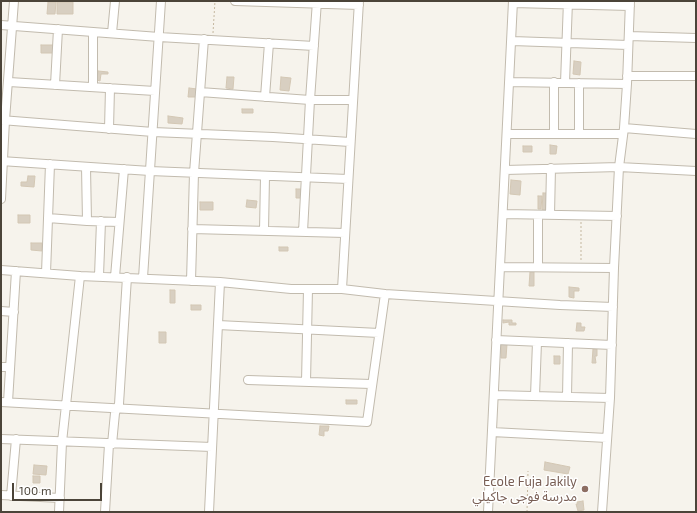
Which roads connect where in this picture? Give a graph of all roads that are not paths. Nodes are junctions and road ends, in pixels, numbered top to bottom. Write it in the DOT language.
graph roads {
  1 [pos="14,1"];
  2 [pos="115,1"];
  3 [pos="161,1"];
  4 [pos="235,1"];
  5 [pos="317,2"];
  6 [pos="513,2"];
  7 [pos="359,3"];
  8 [pos="568,3"];
  9 [pos="630,4"];
  10 [pos="1,24"];
  11 [pos="13,25"];
  12 [pos="58,28"];
  13 [pos="93,32"];
  14 [pos="112,33"];
  15 [pos="629,36"];
  16 [pos="158,37"];
  17 [pos="696,38"];
  18 [pos="208,39"];
  19 [pos="512,41"];
  20 [pos="269,43"];
  21 [pos="566,43"];
  22 [pos="628,45"];
  23 [pos="314,46"];
  24 [pos="1,65"];
  25 [pos="10,66"];
  26 [pos="696,76"];
  27 [pos="626,80"];
  28 [pos="9,82"];
  29 [pos="509,82"];
  30 [pos="554,82"];
  31 [pos="565,83"];
  32 [pos="579,83"];
  33 [pos="55,85"];
  34 [pos="93,87"];
  35 [pos="110,88"];
  36 [pos="156,91"];
  37 [pos="200,92"];
  38 [pos="265,97"];
  39 [pos="310,100"];
  40 [pos="353,100"];
  41 [pos="3,120"];
  42 [pos="109,128"];
  43 [pos="623,131"];
  44 [pos="153,132"];
  45 [pos="197,134"];
  46 [pos="507,134"];
  47 [pos="554,134"];
  48 [pos="579,134"];
  49 [pos="696,134"];
  50 [pos="309,138"];
  51 [pos="350,142"];
  52 [pos="2,161"];
  53 [pos="50,164"];
  54 [pos="86,166"];
  55 [pos="619,167"];
  56 [pos="551,168"];
  57 [pos="124,169"];
  58 [pos="505,170"];
  59 [pos="150,171"];
  60 [pos="696,171"];
  61 [pos="194,173"];
  62 [pos="265,176"];
  63 [pos="306,178"];
  64 [pos="348,179"];
  65 [pos="1,200"];
  66 [pos="503,214"];
  67 [pos="538,215"];
  68 [pos="550,215"];
  69 [pos="617,216"];
  70 [pos="48,218"];
  71 [pos="87,221"];
  72 [pos="102,221"];
  73 [pos="119,222"];
  74 [pos="192,229"];
  75 [pos="264,231"];
  76 [pos="303,232"];
  77 [pos="345,233"];
  78 [pos="500,267"];
  79 [pos="538,267"];
  80 [pos="614,268"];
  81 [pos="1,270"];
  82 [pos="16,271"];
  83 [pos="46,273"];
  84 [pos="80,276"];
  85 [pos="100,276"];
  86 [pos="115,277"];
  87 [pos="127,277"];
  88 [pos="143,278"];
  89 [pos="191,281"];
  90 [pos="220,282"];
  91 [pos="308,289"];
  92 [pos="342,289"];
  93 [pos="385,294"];
  94 [pos="498,300"];
  95 [pos="613,307"];
  96 [pos="1,312"];
  97 [pos="14,312"];
  98 [pos="218,325"];
  99 [pos="308,329"];
  100 [pos="378,333"];
  101 [pos="496,340"];
  102 [pos="537,342"];
  103 [pos="568,343"];
  104 [pos="612,345"];
  105 [pos="1,367"];
  106 [pos="10,367"];
  107 [pos="248,380"];
  108 [pos="306,382"];
  109 [pos="371,384"];
  110 [pos="494,395"];
  111 [pos="535,396"];
  112 [pos="566,397"];
  113 [pos="610,398"];
  114 [pos="4,402"];
  115 [pos="67,405"];
  116 [pos="116,409"];
  117 [pos="214,415"];
  118 [pos="492,432"];
  119 [pos="607,438"];
  120 [pos="1,439"];
  121 [pos="16,439"];
  122 [pos="62,442"];
  123 [pos="111,444"];
  124 [pos="212,447"];
  125 [pos="1,495"];
  126 [pos="11,496"];
  127 [pos="60,498"];
  128 [pos="59,512"];
  129 [pos="105,512"];
  130 [pos="209,512"];
  131 [pos="488,512"];
  132 [pos="602,512"];
  1 -- 11 [label="street"];
  2 -- 14 [label="street"];
  3 -- 16 [label="street"];
  4 -- 5 [label="street"];
  5 -- 7 [label="street"];
  5 -- 23 [label="street"];
  6 -- 8 [label="street"];
  6 -- 19 [label="street"];
  7 -- 40 [label="street"];
  8 -- 9 [label="street"];
  8 -- 21 [label="street"];
  9 -- 15 [label="street"];
  10 -- 11 [label="street"];
  11 -- 12 [label="street"];
  11 -- 25 [label="street"];
  12 -- 13 [label="street"];
  12 -- 33 [label="street"];
  13 -- 14 [label="street"];
  13 -- 34 [label="street"];
  14 -- 16 [label="street"];
  15 -- 17 [label="street"];
  15 -- 22 [label="street"];
  16 -- 18 [label="street"];
  16 -- 36 [label="street"];
  18 -- 20 [label="street"];
  18 -- 37 [label="street"];
  19 -- 21 [label="street"];
  19 -- 29 [label="street"];
  20 -- 23 [label="street"];
  20 -- 38 [label="street"];
  21 -- 22 [label="street"];
  21 -- 31 [label="street"];
  22 -- 27 [label="street"];
  23 -- 39 [label="street"];
  24 -- 25 [label="street"];
  25 -- 28 [label="street"];
  26 -- 27 [label="street"];
  27 -- 32 [label="street"];
  27 -- 43 [label="street"];
  28 -- 33 [label="street"];
  28 -- 41 [label="street"];
  29 -- 30 [label="street"];
  29 -- 46 [label="street"];
  30 -- 31 [label="street"];
  30 -- 47 [label="street"];
  31 -- 32 [label="street"];
  32 -- 48 [label="street"];
  33 -- 34 [label="street"];
  34 -- 35 [label="street"];
  35 -- 36 [label="street"];
  35 -- 42 [label="street"];
  36 -- 44 [label="street"];
  37 -- 38 [label="street"];
  37 -- 45 [label="street"];
  38 -- 39 [label="street"];
  39 -- 40 [label="street"];
  39 -- 50 [label="street"];
  40 -- 51 [label="street"];
  41 -- 42 [label="street"];
  41 -- 52 [label="street"];
  42 -- 44 [label="street"];
  43 -- 48 [label="street"];
  43 -- 49 [label="street"];
  43 -- 55 [label="street"];
  44 -- 45 [label="street"];
  44 -- 59 [label="street"];
  45 -- 50 [label="street"];
  45 -- 61 [label="street"];
  46 -- 47 [label="street"];
  46 -- 58 [label="street"];
  47 -- 48 [label="street"];
  50 -- 51 [label="street"];
  50 -- 63 [label="street"];
  51 -- 64 [label="street"];
  52 -- 53 [label="street"];
  52 -- 65 [label="street"];
  53 -- 54 [label="street"];
  53 -- 70 [label="street"];
  54 -- 57 [label="street"];
  54 -- 71 [label="street"];
  55 -- 56 [label="street"];
  55 -- 60 [label="street"];
  55 -- 69 [label="street"];
  56 -- 58 [label="street"];
  56 -- 68 [label="street"];
  57 -- 59 [label="street"];
  57 -- 73 [label="street"];
  58 -- 66 [label="street"];
  59 -- 61 [label="street"];
  59 -- 88 [label="street"];
  61 -- 62 [label="street"];
  61 -- 74 [label="street"];
  62 -- 63 [label="street"];
  62 -- 75 [label="street"];
  63 -- 64 [label="street"];
  63 -- 76 [label="street"];
  64 -- 77 [label="street"];
  66 -- 67 [label="street"];
  66 -- 78 [label="street"];
  67 -- 68 [label="street"];
  67 -- 79 [label="street"];
  68 -- 69 [label="street"];
  69 -- 80 [label="street"];
  70 -- 71 [label="street"];
  70 -- 83 [label="street"];
  71 -- 72 [label="street"];
  72 -- 73 [label="street"];
  72 -- 85 [label="street"];
  73 -- 86 [label="street"];
  74 -- 75 [label="street"];
  74 -- 89 [label="street"];
  75 -- 76 [label="street"];
  76 -- 77 [label="street"];
  77 -- 92 [label="street"];
  78 -- 79 [label="street"];
  78 -- 94 [label="street"];
  79 -- 80 [label="street"];
  80 -- 95 [label="street"];
  81 -- 82 [label="street"];
  82 -- 83 [label="street"];
  82 -- 97 [label="street"];
  83 -- 84 [label="street"];
  84 -- 85 [label="street"];
  84 -- 115 [label="street"];
  85 -- 86 [label="street"];
  86 -- 87 [label="street"];
  87 -- 88 [label="street"];
  87 -- 116 [label="street"];
  88 -- 89 [label="street"];
  89 -- 90 [label="street"];
  90 -- 91 [label="street"];
  90 -- 98 [label="street"];
  91 -- 92 [label="street"];
  91 -- 99 [label="street"];
  92 -- 93 [label="street"];
  93 -- 94 [label="street"];
  93 -- 100 [label="street"];
  94 -- 95 [label="street"];
  94 -- 101 [label="street"];
  95 -- 104 [label="street"];
  96 -- 97 [label="street"];
  97 -- 106 [label="street"];
  98 -- 99 [label="street"];
  98 -- 117 [label="street"];
  99 -- 100 [label="street"];
  99 -- 108 [label="street"];
  100 -- 109 [label="street"];
  101 -- 102 [label="street"];
  101 -- 110 [label="street"];
  102 -- 103 [label="street"];
  102 -- 111 [label="street"];
  103 -- 104 [label="street"];
  103 -- 112 [label="street"];
  104 -- 113 [label="street"];
  105 -- 106 [label="street"];
  106 -- 114 [label="street"];
  107 -- 108 [label="street"];
  108 -- 109 [label="street"];
  109 -- 117 [label="street"];
  110 -- 111 [label="street"];
  110 -- 118 [label="street"];
  111 -- 112 [label="street"];
  112 -- 113 [label="street"];
  113 -- 119 [label="street"];
  114 -- 115 [label="street"];
  115 -- 116 [label="street"];
  115 -- 122 [label="street"];
  116 -- 117 [label="street"];
  116 -- 123 [label="street"];
  117 -- 124 [label="street"];
  118 -- 119 [label="street"];
  118 -- 131 [label="street"];
  119 -- 132 [label="street"];
  120 -- 121 [label="street"];
  121 -- 122 [label="street"];
  121 -- 126 [label="street"];
  122 -- 123 [label="street"];
  122 -- 127 [label="street"];
  123 -- 124 [label="street"];
  123 -- 129 [label="street"];
  124 -- 130 [label="street"];
  125 -- 126 [label="street"];
  126 -- 127 [label="street"];
  127 -- 128 [label="street"];
}
